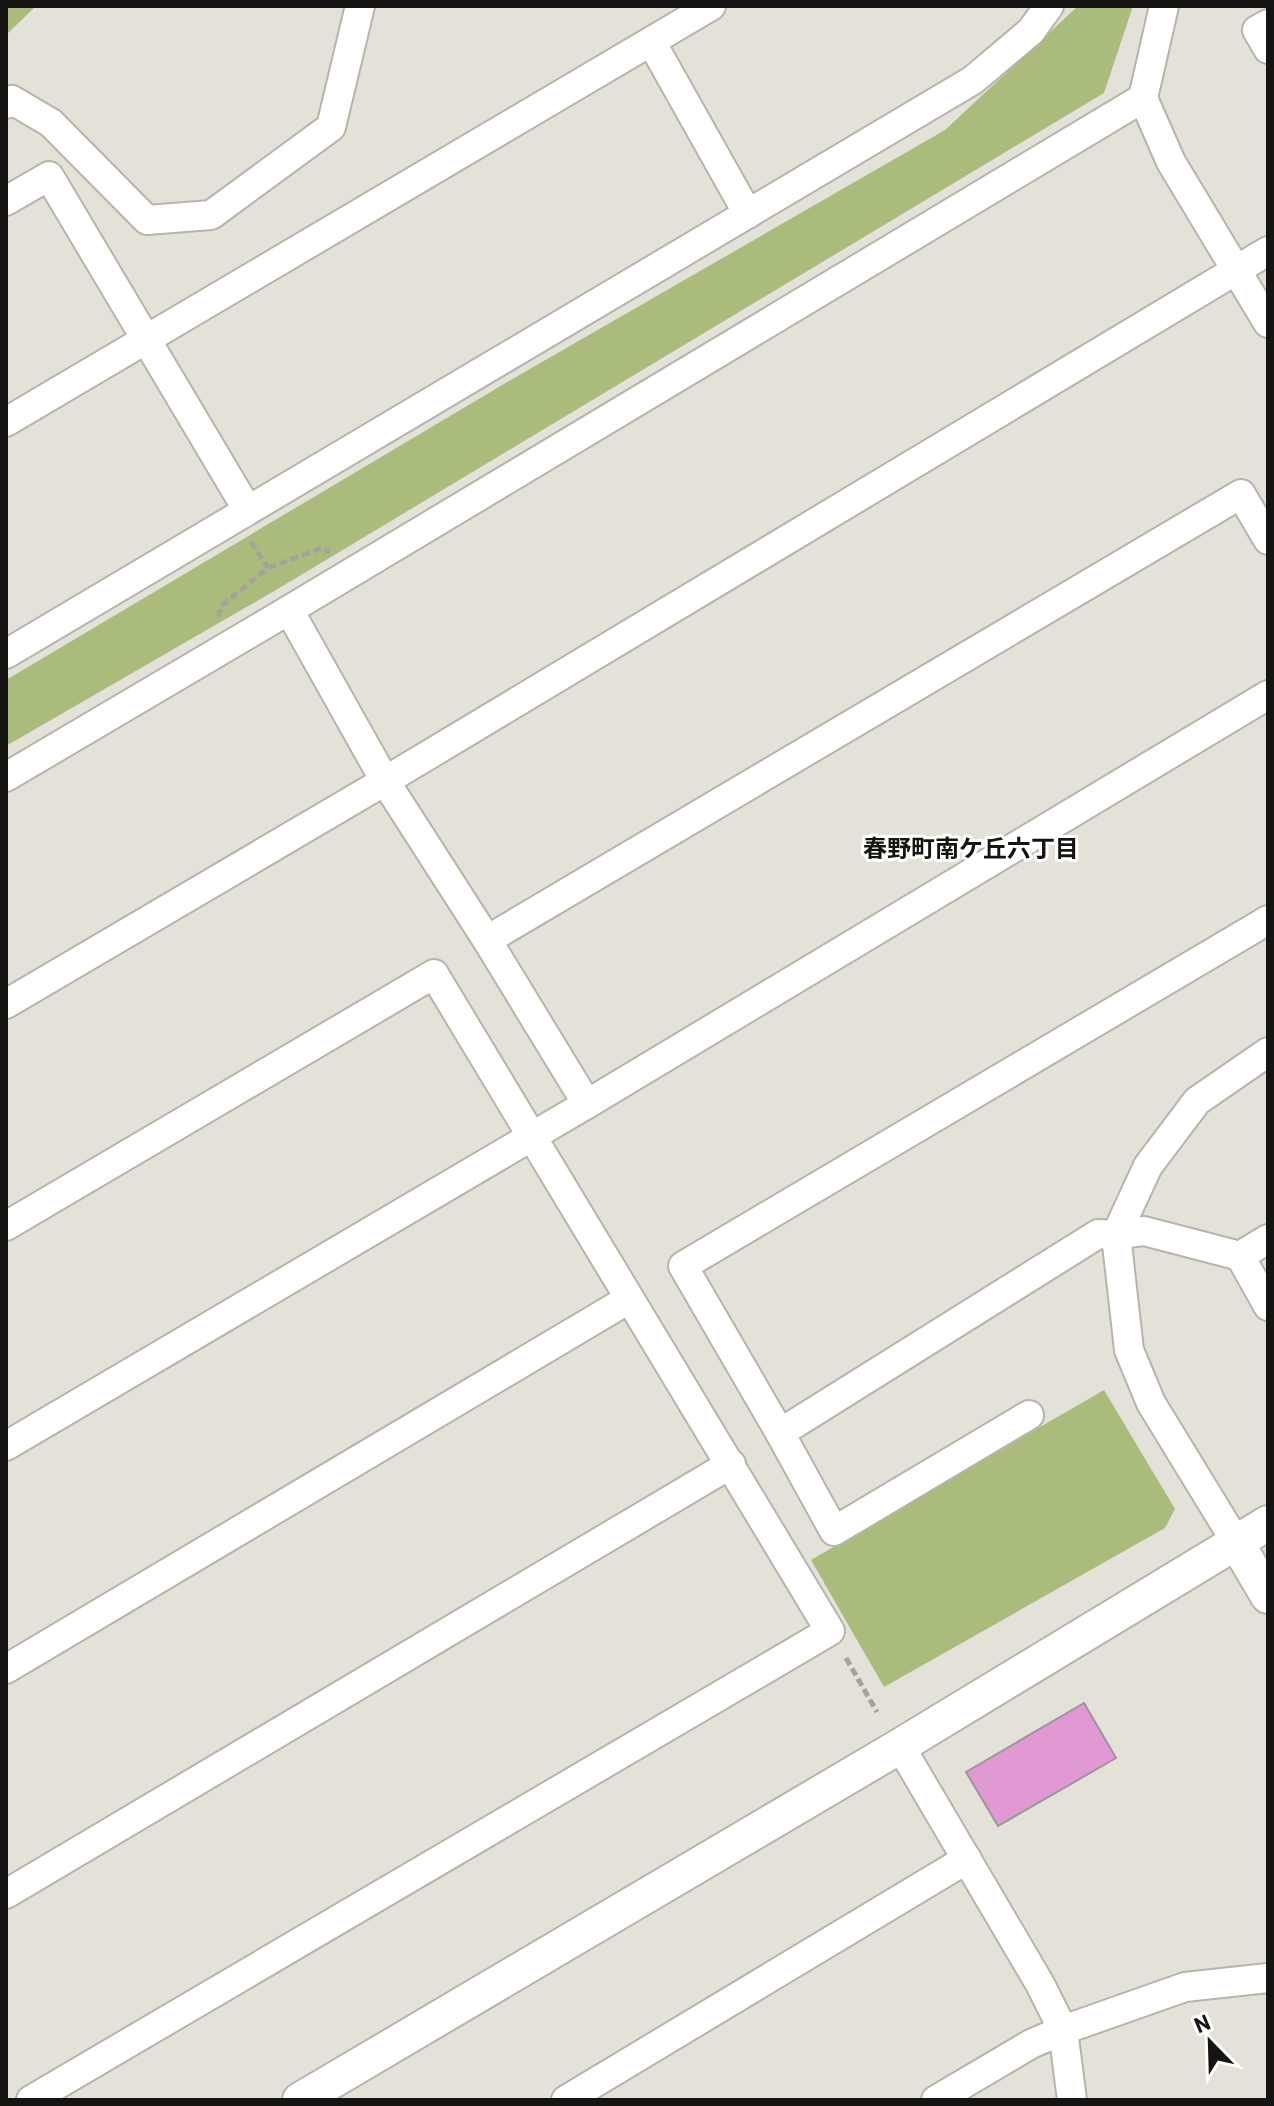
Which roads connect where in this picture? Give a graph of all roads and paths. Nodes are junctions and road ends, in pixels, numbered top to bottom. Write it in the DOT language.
graph roads {
  1 [pos="360,6"];
  2 [pos="711,6"];
  3 [pos="1049,6"];
  4 [pos="1164,6"];
  5 [pos="1268,24"];
  6 [pos="652,43"];
  7 [pos="1268,49"];
  8 [pos="1143,98"];
  9 [pos="6,104"];
  10 [pos="6,201"];
  11 [pos="748,214"];
  12 [pos="1268,251"];
  13 [pos="1236,270"];
  14 [pos="1268,323"];
  15 [pos="145,340"];
  16 [pos="6,422"];
  17 [pos="247,509"];
  18 [pos="1268,540"];
  19 [pos="289,610"];
  20 [pos="6,654"];
  21 [pos="1268,695"];
  22 [pos="6,777"];
  23 [pos="385,781"];
  24 [pos="1268,920"];
  25 [pos="487,940"];
  26 [pos="6,1004"];
  27 [pos="1268,1052"];
  28 [pos="587,1104"];
  29 [pos="533,1135"];
  30 [pos="6,1226"];
  31 [pos="1116,1235"];
  32 [pos="1268,1239"];
  33 [pos="1240,1256"];
  34 [pos="629,1299"];
  35 [pos="1268,1306"];
  36 [pos="1029,1415"];
  37 [pos="780,1433"];
  38 [pos="6,1446"];
  39 [pos="731,1464"];
  40 [pos="1268,1523"];
  41 [pos="1236,1542"];
  42 [pos="1268,1596"];
  43 [pos="830,1631"];
  44 [pos="6,1669"];
  45 [pos="877,1712"];
  46 [pos="900,1746"];
  47 [pos="967,1859"];
  48 [pos="6,1894"];
  49 [pos="1268,1978"];
  50 [pos="1063,2030"];
  51 [pos="31,2100"];
  52 [pos="300,2100"];
  53 [pos="566,2100"];
  54 [pos="936,2100"];
  55 [pos="1072,2100"];
  1 -- 9 [label="street"];
  2 -- 6 [label="street"];
  3 -- 11 [label="street"];
  4 -- 8 [label="street"];
  5 -- 7 [label="street"];
  6 -- 11 [label="street"];
  6 -- 15 [label="street"];
  8 -- 13 [label="street"];
  8 -- 19 [label="street"];
  10 -- 15 [label="street"];
  11 -- 17 [label="street"];
  12 -- 13 [label="street"];
  13 -- 14 [label="street"];
  13 -- 23 [label="street"];
  15 -- 16 [label="street"];
  15 -- 17 [label="street"];
  17 -- 20 [label="street"];
  18 -- 25 [label="street"];
  19 -- 22 [label="street"];
  19 -- 23 [label="street"];
  21 -- 28 [label="street"];
  23 -- 25 [label="street"];
  23 -- 26 [label="street"];
  24 -- 37 [label="street"];
  25 -- 28 [label="street"];
  27 -- 31 [label="street"];
  28 -- 29 [label="street"];
  29 -- 30 [label="street"];
  29 -- 34 [label="street"];
  29 -- 38 [label="street"];
  31 -- 33 [label="street"];
  31 -- 37 [label="street"];
  31 -- 41 [label="street"];
  32 -- 33 [label="street"];
  33 -- 35 [label="street"];
  34 -- 39 [label="street"];
  34 -- 44 [label="street"];
  36 -- 37 [label="street"];
  39 -- 43 [label="street"];
  39 -- 48 [label="street"];
  40 -- 41 [label="street"];
  41 -- 42 [label="street"];
  41 -- 46 [label="street"];
  43 -- 45 [label="path"];
  43 -- 51 [label="street"];
  46 -- 47 [label="street"];
  46 -- 52 [label="street"];
  47 -- 50 [label="street"];
  47 -- 53 [label="street"];
  49 -- 50 [label="street"];
  50 -- 54 [label="street"];
  50 -- 55 [label="street"];
}
